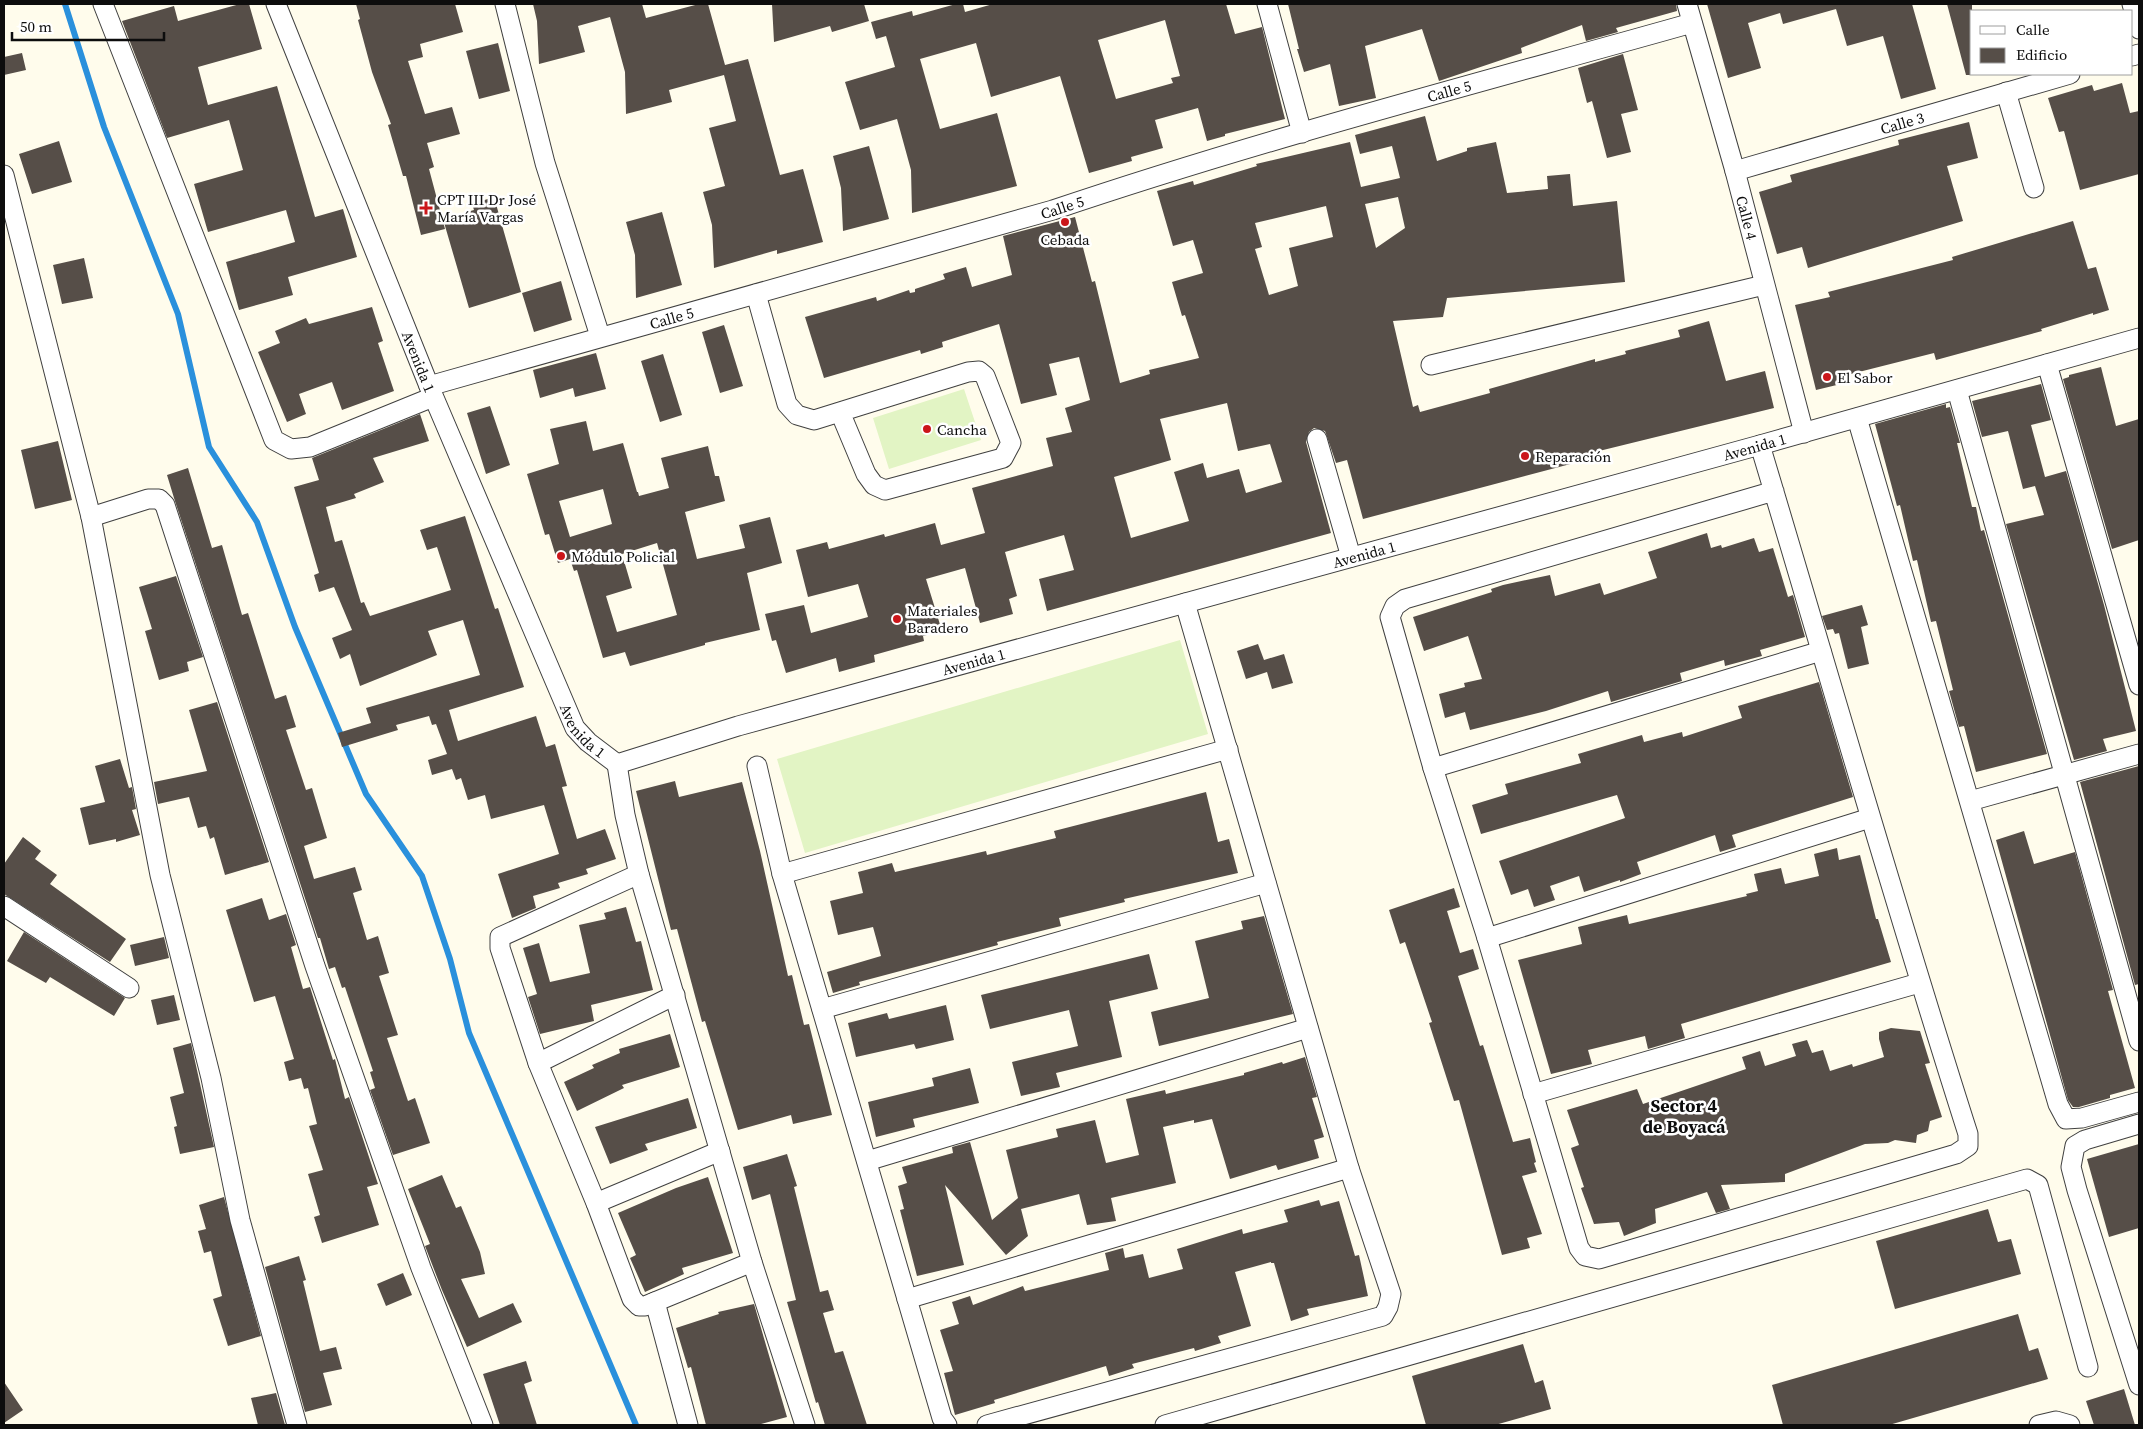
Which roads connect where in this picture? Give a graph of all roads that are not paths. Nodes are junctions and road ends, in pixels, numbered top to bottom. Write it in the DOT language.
graph roads {
  1 [pos="103,4"];
  2 [pos="276,4"];
  3 [pos="505,4"];
  4 [pos="1267,4"];
  5 [pos="1687,4"];
  6 [pos="2132,4"];
  7 [pos="1692,23"];
  8 [pos="2139,29"];
  9 [pos="2066,75"];
  10 [pos="2006,92"];
  11 [pos="1302,133"];
  12 [pos="1735,171"];
  13 [pos="4,176"];
  14 [pos="2034,188"];
  15 [pos="1764,285"];
  16 [pos="756,294"];
  17 [pos="600,336"];
  18 [pos="2139,340"];
  19 [pos="2047,364"];
  20 [pos="1431,365"];
  21 [pos="1957,390"];
  22 [pos="431,391"];
  23 [pos="840,412"];
  24 [pos="1857,418"];
  25 [pos="1804,433"];
  26 [pos="1317,439"];
  27 [pos="1760,445"];
  28 [pos="1774,491"];
  29 [pos="91,517"];
  30 [pos="1351,557"];
  31 [pos="1185,603"];
  32 [pos="1821,651"];
  33 [pos="2139,686"];
  34 [pos="1228,749"];
  35 [pos="2139,754"];
  36 [pos="617,764"];
  37 [pos="756,766"];
  38 [pos="1433,768"];
  39 [pos="2065,774"];
  40 [pos="1970,801"];
  41 [pos="1870,818"];
  42 [pos="639,874"];
  43 [pos="782,874"];
  44 [pos="1266,883"];
  45 [pos="4,906"];
  46 [pos="1487,938"];
  47 [pos="1920,983"];
  48 [pos="129,988"];
  49 [pos="675,995"];
  50 [pos="822,1009"];
  51 [pos="1308,1028"];
  52 [pos="2139,1041"];
  53 [pos="538,1063"];
  54 [pos="1533,1094"];
  55 [pos="2139,1102"];
  56 [pos="2139,1124"];
  57 [pos="720,1150"];
  58 [pos="866,1161"];
  59 [pos="1349,1168"];
  60 [pos="596,1203"];
  61 [pos="752,1262"];
  62 [pos="907,1299"];
  63 [pos="656,1302"];
  64 [pos="2088,1367"];
  65 [pos="2139,1385"];
  66 [pos="296,1425"];
  67 [pos="483,1425"];
  68 [pos="688,1425"];
  69 [pos="805,1425"];
  70 [pos="947,1425"];
  71 [pos="987,1425"];
  72 [pos="1165,1425"];
  73 [pos="2039,1425"];
  74 [pos="2070,1425"];
  1 -- 22 [label="street, Calle 5"];
  2 -- 22 [label="street, Avenida 1"];
  3 -- 17 [label="street"];
  4 -- 11 [label="street"];
  5 -- 7 [label="street, Calle 4"];
  6 -- 8 [label="street"];
  7 -- 11 [label="street, Calle 5"];
  7 -- 12 [label="street, Calle 4"];
  9 -- 10 [label="street, Calle 3"];
  10 -- 12 [label="street, Calle 3"];
  10 -- 14 [label="street"];
  11 -- 16 [label="street, Calle 5"];
  12 -- 15 [label="street, Calle 4"];
  13 -- 29 [label="street"];
  15 -- 20 [label="street"];
  15 -- 25 [label="street, Calle 4"];
  16 -- 17 [label="street, Calle 5"];
  16 -- 23 [label="street"];
  17 -- 22 [label="street, Calle 5"];
  18 -- 19 [label="street, Avenida 1"];
  19 -- 21 [label="street, Avenida 1"];
  19 -- 33 [label="street"];
  21 -- 24 [label="street, Avenida 1"];
  21 -- 39 [label="street"];
  22 -- 36 [label="street, Avenida 1"];
  23 -- 23 [label="street"];
  24 -- 25 [label="street, Avenida 1"];
  24 -- 40 [label="street"];
  25 -- 27 [label="street, Avenida 1"];
  26 -- 30 [label="street"];
  27 -- 28 [label="street"];
  27 -- 30 [label="street, Avenida 1"];
  28 -- 32 [label="street"];
  28 -- 38 [label="street"];
  29 -- 66 [label="street"];
  29 -- 67 [label="street"];
  30 -- 31 [label="street, Avenida 1"];
  31 -- 34 [label="street"];
  31 -- 36 [label="street, Avenida 1"];
  32 -- 38 [label="street"];
  32 -- 41 [label="street"];
  34 -- 43 [label="street"];
  34 -- 44 [label="street"];
  35 -- 39 [label="street"];
  36 -- 42 [label="street"];
  37 -- 43 [label="street"];
  38 -- 46 [label="street"];
  39 -- 40 [label="street"];
  39 -- 52 [label="street"];
  40 -- 55 [label="street"];
  41 -- 46 [label="street"];
  41 -- 47 [label="street"];
  42 -- 49 [label="street"];
  42 -- 53 [label="street"];
  43 -- 50 [label="street"];
  44 -- 50 [label="street"];
  44 -- 51 [label="street"];
  45 -- 48 [label="street"];
  46 -- 54 [label="street"];
  47 -- 54 [label="street"];
  47 -- 54 [label="street"];
  49 -- 53 [label="street"];
  49 -- 57 [label="street"];
  50 -- 58 [label="street"];
  51 -- 58 [label="street"];
  51 -- 59 [label="street"];
  53 -- 60 [label="street"];
  56 -- 65 [label="street"];
  57 -- 60 [label="street"];
  57 -- 61 [label="street"];
  58 -- 62 [label="street"];
  59 -- 62 [label="street"];
  59 -- 71 [label="street"];
  60 -- 63 [label="street"];
  61 -- 63 [label="street"];
  61 -- 69 [label="street"];
  62 -- 70 [label="street"];
  63 -- 68 [label="street"];
  64 -- 72 [label="street"];
  73 -- 74 [label="street"];
}
